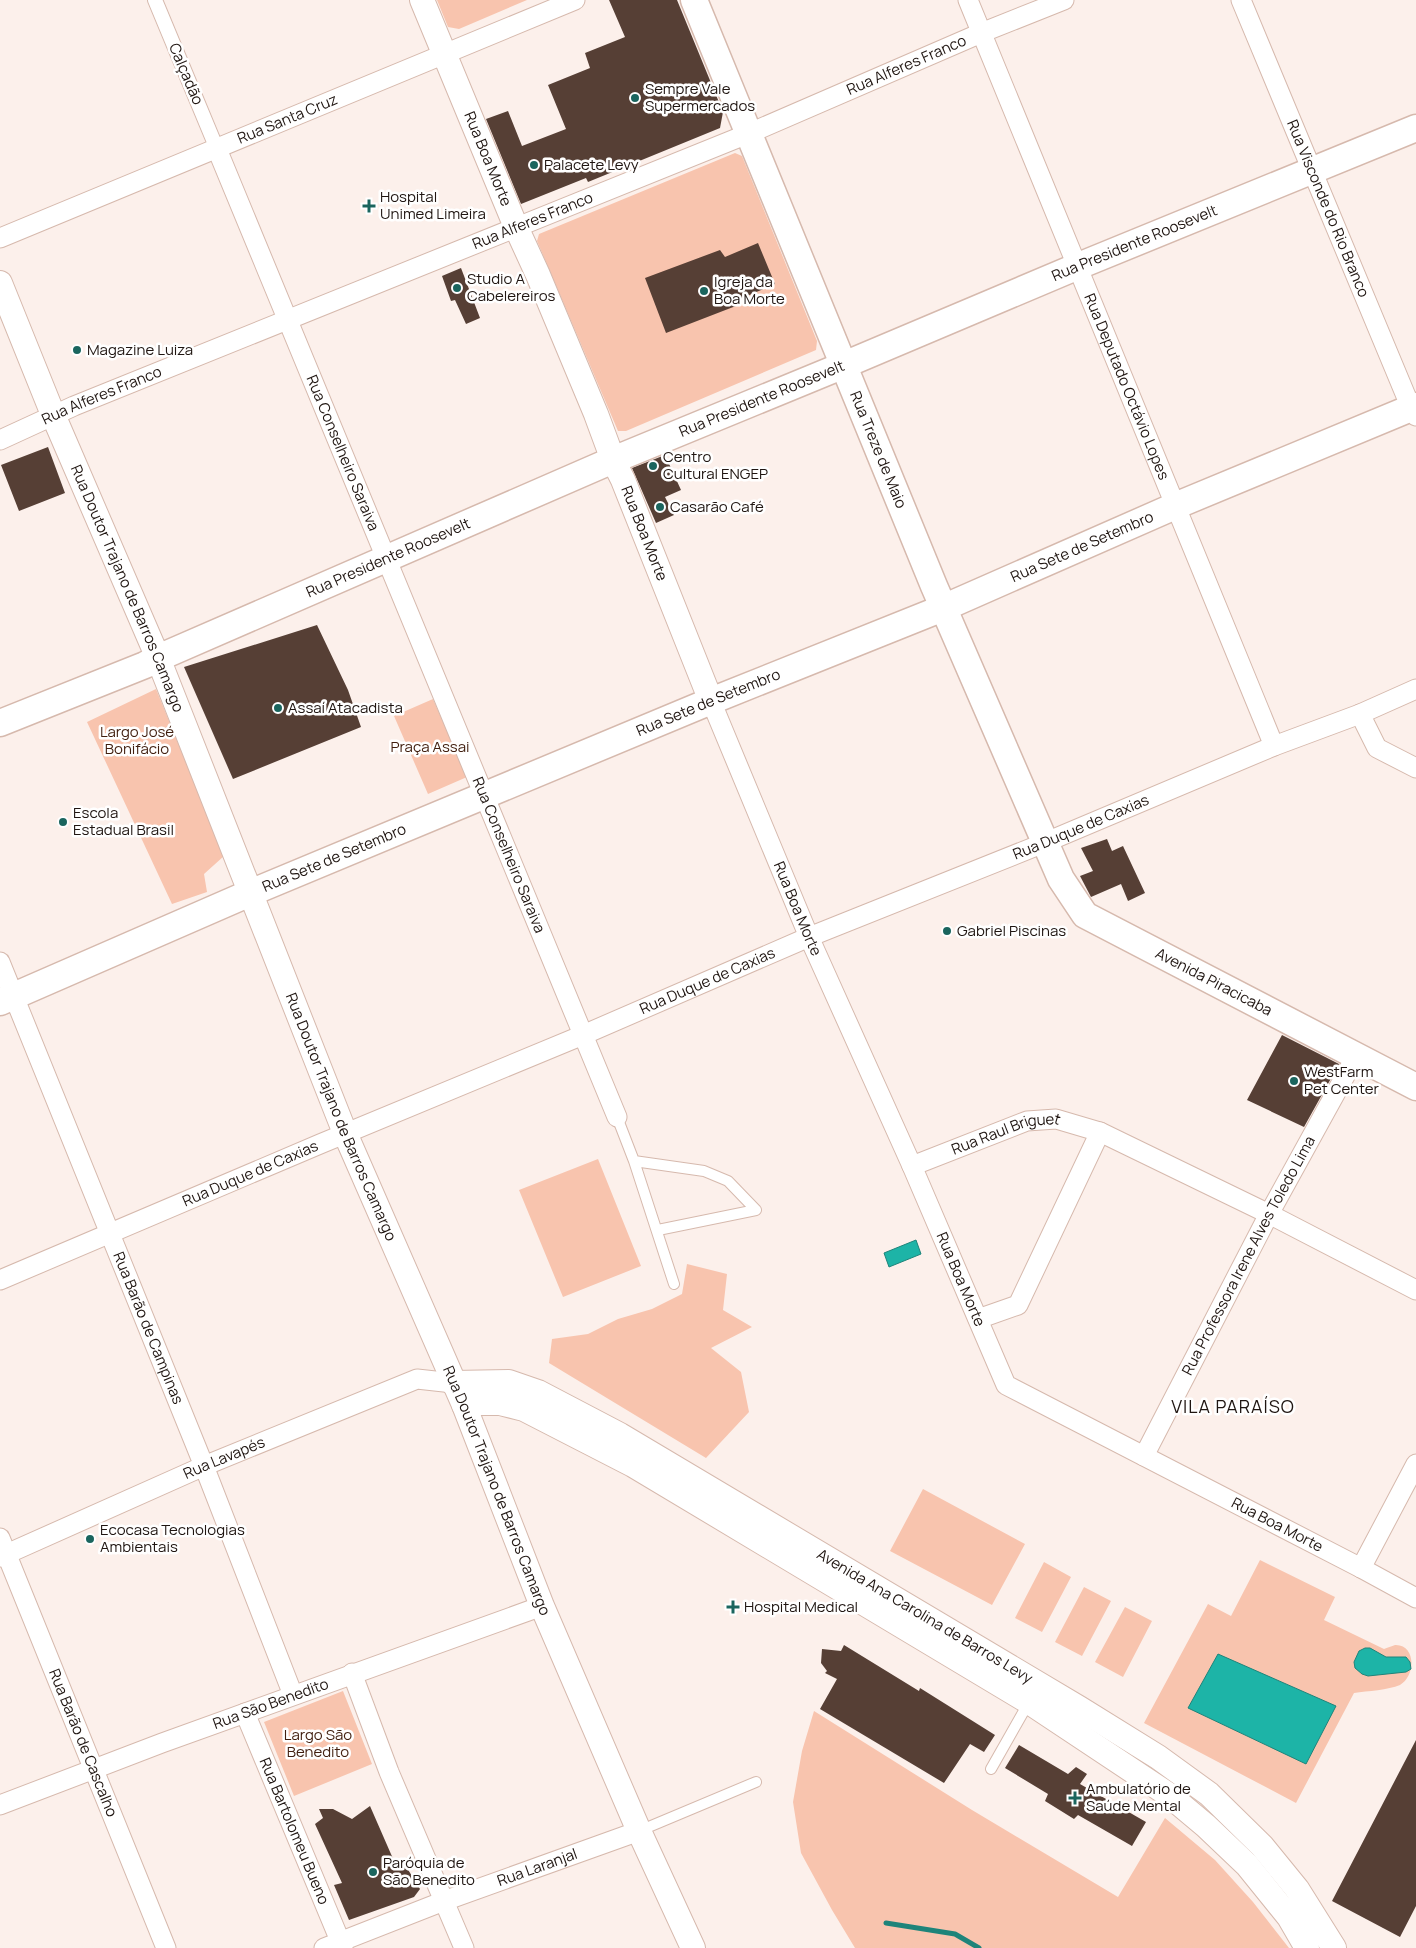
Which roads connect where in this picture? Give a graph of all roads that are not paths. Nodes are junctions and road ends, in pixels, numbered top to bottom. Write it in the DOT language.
graph roads {
  1 [pos="155,0"];
  2 [pos="422,0"];
  3 [pos="575,0"];
  4 [pos="694,0"];
  5 [pos="968,0"];
  6 [pos="1064,0"];
  7 [pos="1241,0"];
  8 [pos="981,33"];
  9 [pos="444,54"];
  10 [pos="1416,128"];
  11 [pos="750,133"];
  12 [pos="217,149"];
  13 [pos="1312,171"];
  14 [pos="516,227"];
  15 [pos="0,238"];
  16 [pos="1076,266"];
  17 [pos="0,283"];
  18 [pos="288,320"];
  19 [pos="844,365"];
  20 [pos="1414,410"];
  21 [pos="54,417"];
  22 [pos="0,440"];
  23 [pos="613,460"];
  24 [pos="1174,506"];
  25 [pos="386,558"];
  26 [pos="943,608"];
  27 [pos="158,658"];
  28 [pos="1416,689"];
  29 [pos="712,701"];
  30 [pos="1360,714"];
  31 [pos="0,723"];
  32 [pos="1274,746"];
  33 [pos="1416,768"];
  34 [pos="485,796"];
  35 [pos="1044,843"];
  36 [pos="250,893"];
  37 [pos="808,937"];
  38 [pos="0,962"];
  39 [pos="6,998"];
  40 [pos="583,1035"];
  41 [pos="1356,1056"];
  42 [pos="1416,1087"];
  43 [pos="617,1117"];
  44 [pos="1100,1132"];
  45 [pos="345,1133"];
  46 [pos="634,1161"];
  47 [pos="912,1166"];
  48 [pos="1269,1214"];
  49 [pos="658,1230"];
  50 [pos="110,1234"];
  51 [pos="0,1280"];
  52 [pos="674,1284"];
  53 [pos="1416,1290"];
  54 [pos="978,1319"];
  55 [pos="453,1383"];
  56 [pos="464,1405"];
  57 [pos="1144,1456"];
  58 [pos="1416,1464"];
  59 [pos="204,1466"];
  60 [pos="2,1550"];
  61 [pos="1361,1568"];
  62 [pos="1416,1598"];
  63 [pos="542,1606"];
  64 [pos="352,1673"];
  65 [pos="293,1695"];
  66 [pos="1029,1702"];
  67 [pos="245,1712"];
  68 [pos="991,1769"];
  69 [pos="94,1770"];
  70 [pos="756,1782"];
  71 [pos="0,1805"];
  72 [pos="639,1831"];
  73 [pos="444,1901"];
  74 [pos="336,1946"];
  75 [pos="166,1948"];
  76 [pos="464,1948"];
  77 [pos="693,1948"];
  78 [pos="1308,1948"];
  79 [pos="1334,1948"];
  1 -- 12 [label="street, Calçadão"];
  2 -- 9 [label="street, Rua Boa Morte"];
  3 -- 9 [label="street, Rua Santa Cruz"];
  4 -- 11 [label="main road, Rua Treze de Maio"];
  5 -- 8 [label="street, Rua Deputado Octávio Lopes"];
  6 -- 8 [label="street, Rua Alferes Franco"];
  7 -- 13 [label="street, Rua Visconde do Rio Branco"];
  8 -- 11 [label="street, Rua Alferes Franco"];
  8 -- 16 [label="street, Rua Deputado Octávio Lopes"];
  9 -- 12 [label="street, Rua Santa Cruz"];
  9 -- 14 [label="street, Rua Boa Morte"];
  10 -- 13 [label="main road, Rua Presidente Roosevelt"];
  11 -- 14 [label="street, Rua Alferes Franco"];
  11 -- 19 [label="main road, Rua Treze de Maio"];
  12 -- 15 [label="street, Rua Santa Cruz"];
  12 -- 18 [label="street, Rua Conselheiro Saraiva"];
  13 -- 16 [label="main road, Rua Presidente Roosevelt"];
  13 -- 20 [label="street, Rua Visconde do Rio Branco"];
  14 -- 18 [label="street, Rua Alferes Franco"];
  14 -- 23 [label="street, Rua Boa Morte"];
  16 -- 19 [label="main road, Rua Presidente Roosevelt"];
  16 -- 24 [label="street, Rua Deputado Octávio Lopes"];
  17 -- 21 [label="street, Rua Doutor Trajano de Barros Camargo"];
  18 -- 21 [label="street, Rua Alferes Franco"];
  18 -- 25 [label="street, Rua Conselheiro Saraiva"];
  19 -- 23 [label="main road, Rua Presidente Roosevelt"];
  19 -- 26 [label="main road, Rua Treze de Maio"];
  20 -- 24 [label="main road, Rua Sete de Setembro"];
  21 -- 22 [label="street, Rua Alferes Franco"];
  21 -- 27 [label="street, Rua Doutor Trajano de Barros Camargo"];
  23 -- 25 [label="main road, Rua Presidente Roosevelt"];
  23 -- 29 [label="street, Rua Boa Morte"];
  24 -- 26 [label="main road, Rua Sete de Setembro"];
  24 -- 32 [label="street, Rua Deputado Octávio Lopes"];
  25 -- 27 [label="main road, Rua Presidente Roosevelt"];
  25 -- 34 [label="street, Rua Conselheiro Saraiva"];
  26 -- 29 [label="main road, Rua Sete de Setembro"];
  26 -- 35 [label="main road, Rua Treze de Maio"];
  27 -- 31 [label="main road, Rua Presidente Roosevelt"];
  27 -- 36 [label="street, Rua Doutor Trajano de Barros Camargo"];
  28 -- 30 [label="street, Rua Duque de Caxias"];
  29 -- 34 [label="main road, Rua Sete de Setembro"];
  29 -- 37 [label="street, Rua Boa Morte"];
  30 -- 32 [label="street, Rua Duque de Caxias"];
  30 -- 33 [label="street"];
  32 -- 35 [label="street, Rua Duque de Caxias"];
  34 -- 36 [label="main road, Rua Sete de Setembro"];
  34 -- 40 [label="street, Rua Conselheiro Saraiva"];
  35 -- 37 [label="street, Rua Duque de Caxias"];
  35 -- 41 [label="main road, Avenida Piracicaba"];
  36 -- 39 [label="main road, Rua Sete de Setembro"];
  36 -- 45 [label="street, Rua Doutor Trajano de Barros Camargo"];
  37 -- 40 [label="street, Rua Duque de Caxias"];
  37 -- 47 [label="street, Rua Boa Morte"];
  38 -- 39 [label="street, Rua Barão de Campinas"];
  39 -- 50 [label="street, Rua Barão de Campinas"];
  40 -- 43 [label="street, Rua Conselheiro Saraiva"];
  40 -- 45 [label="street, Rua Duque de Caxias"];
  41 -- 42 [label="main road, Avenida Piracicaba"];
  41 -- 48 [label="street, Rua Professora Irene Alves Toledo Lima"];
  43 -- 46 [label="lane"];
  44 -- 47 [label="street, Rua Raul Briguet"];
  44 -- 48 [label="street, Rua Raul Briguet"];
  44 -- 54 [label="street"];
  45 -- 50 [label="street, Rua Duque de Caxias"];
  45 -- 55 [label="street, Rua Doutor Trajano de Barros Camargo"];
  46 -- 49 [label="lane"];
  46 -- 49 [label="lane"];
  47 -- 54 [label="street, Rua Boa Morte"];
  48 -- 53 [label="street, Rua Raul Briguet"];
  48 -- 57 [label="street, Rua Professora Irene Alves Toledo Lima"];
  49 -- 52 [label="lane"];
  50 -- 51 [label="street, Rua Duque de Caxias"];
  50 -- 59 [label="street, Rua Barão de Campinas"];
  54 -- 57 [label="street, Rua Boa Morte"];
  55 -- 56 [label="street, Rua Doutor Trajano de Barros Camargo"];
  55 -- 59 [label="street, Rua Lavapés"];
  55 -- 79 [label="street, Avenida Ana Carolina de Barros Levy"];
  56 -- 63 [label="street, Rua Doutor Trajano de Barros Camargo"];
  56 -- 66 [label="street, Avenida Ana Carolina de Barros Levy"];
  57 -- 61 [label="street, Rua Boa Morte"];
  58 -- 61 [label="street"];
  59 -- 60 [label="street, Rua Lavapés"];
  59 -- 65 [label="street, Rua Barão de Campinas"];
  60 -- 69 [label="street, Rua Barão de Cascalho"];
  61 -- 62 [label="street, Rua Boa Morte"];
  63 -- 64 [label="street, Rua São Benedito"];
  63 -- 72 [label="street, Rua Doutor Trajano de Barros Camargo"];
  64 -- 65 [label="street, Rua São Benedito"];
  64 -- 73 [label="street"];
  65 -- 67 [label="street, Rua São Benedito"];
  66 -- 68 [label="lane"];
  66 -- 78 [label="street, Avenida Ana Carolina de Barros Levy"];
  67 -- 69 [label="street, Rua São Benedito"];
  67 -- 74 [label="street, Rua Bartolomeu Bueno"];
  69 -- 71 [label="street, Rua São Benedito"];
  69 -- 75 [label="street, Rua Barão de Cascalho"];
  70 -- 72 [label="lane"];
  72 -- 73 [label="street, Rua Laranjal"];
  72 -- 77 [label="street, Rua Doutor Trajano de Barros Camargo"];
  73 -- 74 [label="street, Rua Laranjal"];
  73 -- 76 [label="street"];
}
